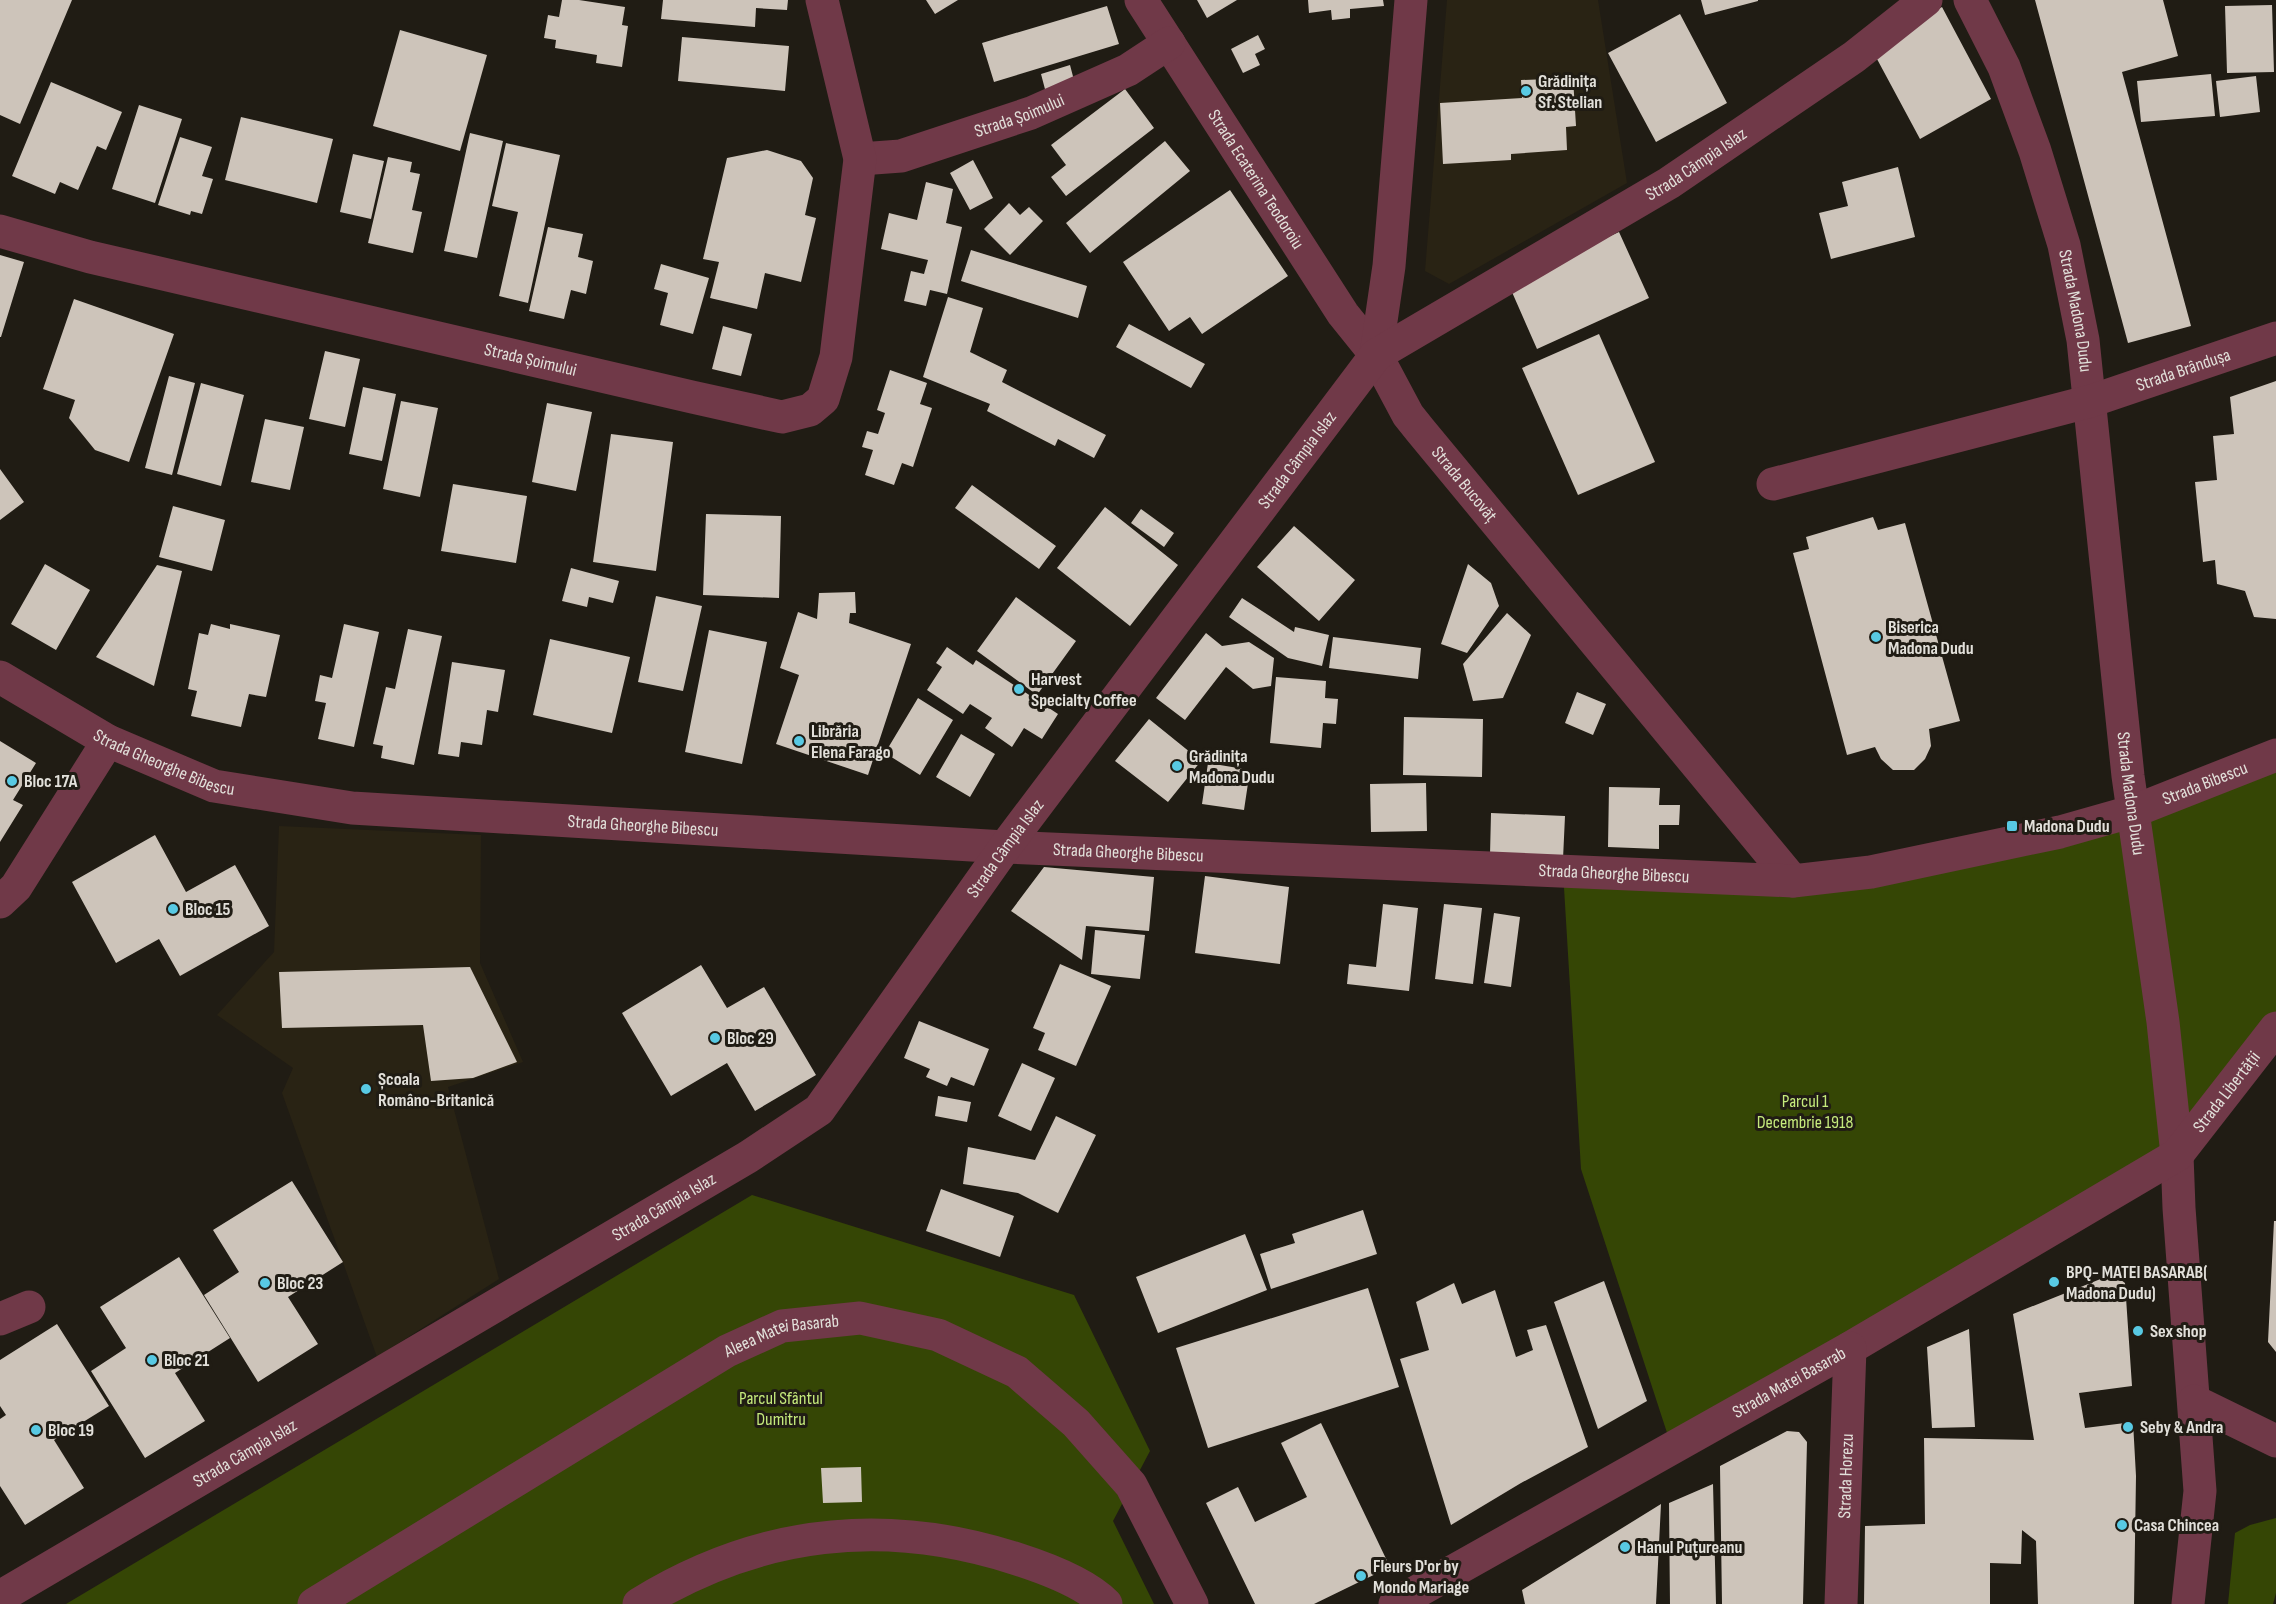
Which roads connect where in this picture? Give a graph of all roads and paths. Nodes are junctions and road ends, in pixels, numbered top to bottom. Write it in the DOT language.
graph roads {
  1 [pos="822,0"];
  2 [pos="1142,0"];
  3 [pos="1411,0"];
  4 [pos="1926,0"];
  5 [pos="1970,0"];
  6 [pos="1169,43"];
  7 [pos="860,159"];
  8 [pos="0,231"];
  9 [pos="2276,338"];
  10 [pos="1376,355"];
  11 [pos="2091,401"];
  12 [pos="1773,484"];
  13 [pos="0,677"];
  14 [pos="108,741"];
  15 [pos="2276,755"];
  16 [pos="2134,811"];
  17 [pos="1005,847"];
  18 [pos="1793,881"];
  19 [pos="0,902"];
  20 [pos="2276,1028"];
  21 [pos="2177,1155"];
  22 [pos="1850,1348"];
  23 [pos="2194,1401"];
  24 [pos="2276,1441"];
  25 [pos="0,1597"];
  26 [pos="314,1604"];
  27 [pos="639,1604"];
  28 [pos="1106,1604"];
  29 [pos="1192,1604"];
  30 [pos="1395,1604"];
  31 [pos="1841,1604"];
  32 [pos="2188,1604"];
  1 -- 7 [label="street, Strada Șoimului"];
  2 -- 6 [label="street, Strada Ecaterina Teodoroiu"];
  3 -- 10 [label="street"];
  4 -- 10 [label="street, Strada Câmpia Islaz"];
  5 -- 11 [label="street, Strada Madona Dudu"];
  6 -- 7 [label="street, Strada Șoimului"];
  6 -- 10 [label="street, Strada Ecaterina Teodoroiu"];
  7 -- 8 [label="street, Strada Șoimului"];
  9 -- 11 [label="street, Strada Brândușa"];
  10 -- 17 [label="street, Strada Câmpia Islaz"];
  10 -- 18 [label="street, Strada Bucovăț"];
  11 -- 12 [label="street, Strada Brândușa"];
  11 -- 16 [label="street, Strada Madona Dudu"];
  13 -- 14 [label="street, Strada Gheorghe Bibescu"];
  14 -- 17 [label="street, Strada Gheorghe Bibescu"];
  14 -- 19 [label="street"];
  15 -- 16 [label="street, Strada Bibescu"];
  16 -- 18 [label="street, Strada Gheorghe Bibescu"];
  16 -- 21 [label="street, Strada Madona Dudu"];
  17 -- 18 [label="street, Strada Gheorghe Bibescu"];
  17 -- 25 [label="street, Strada Câmpia Islaz"];
  20 -- 21 [label="street, Strada Libertății"];
  21 -- 22 [label="street, Strada Matei Basarab"];
  21 -- 23 [label="street, Strada Madona Dudu"];
  22 -- 30 [label="street, Strada Matei Basarab"];
  22 -- 31 [label="street, Strada Horezu"];
  23 -- 24 [label="street"];
  23 -- 32 [label="street, Strada Madona Dudu"];
  26 -- 29 [label="street, Aleea Matei Basarab"];
  27 -- 28 [label="street"];
}
